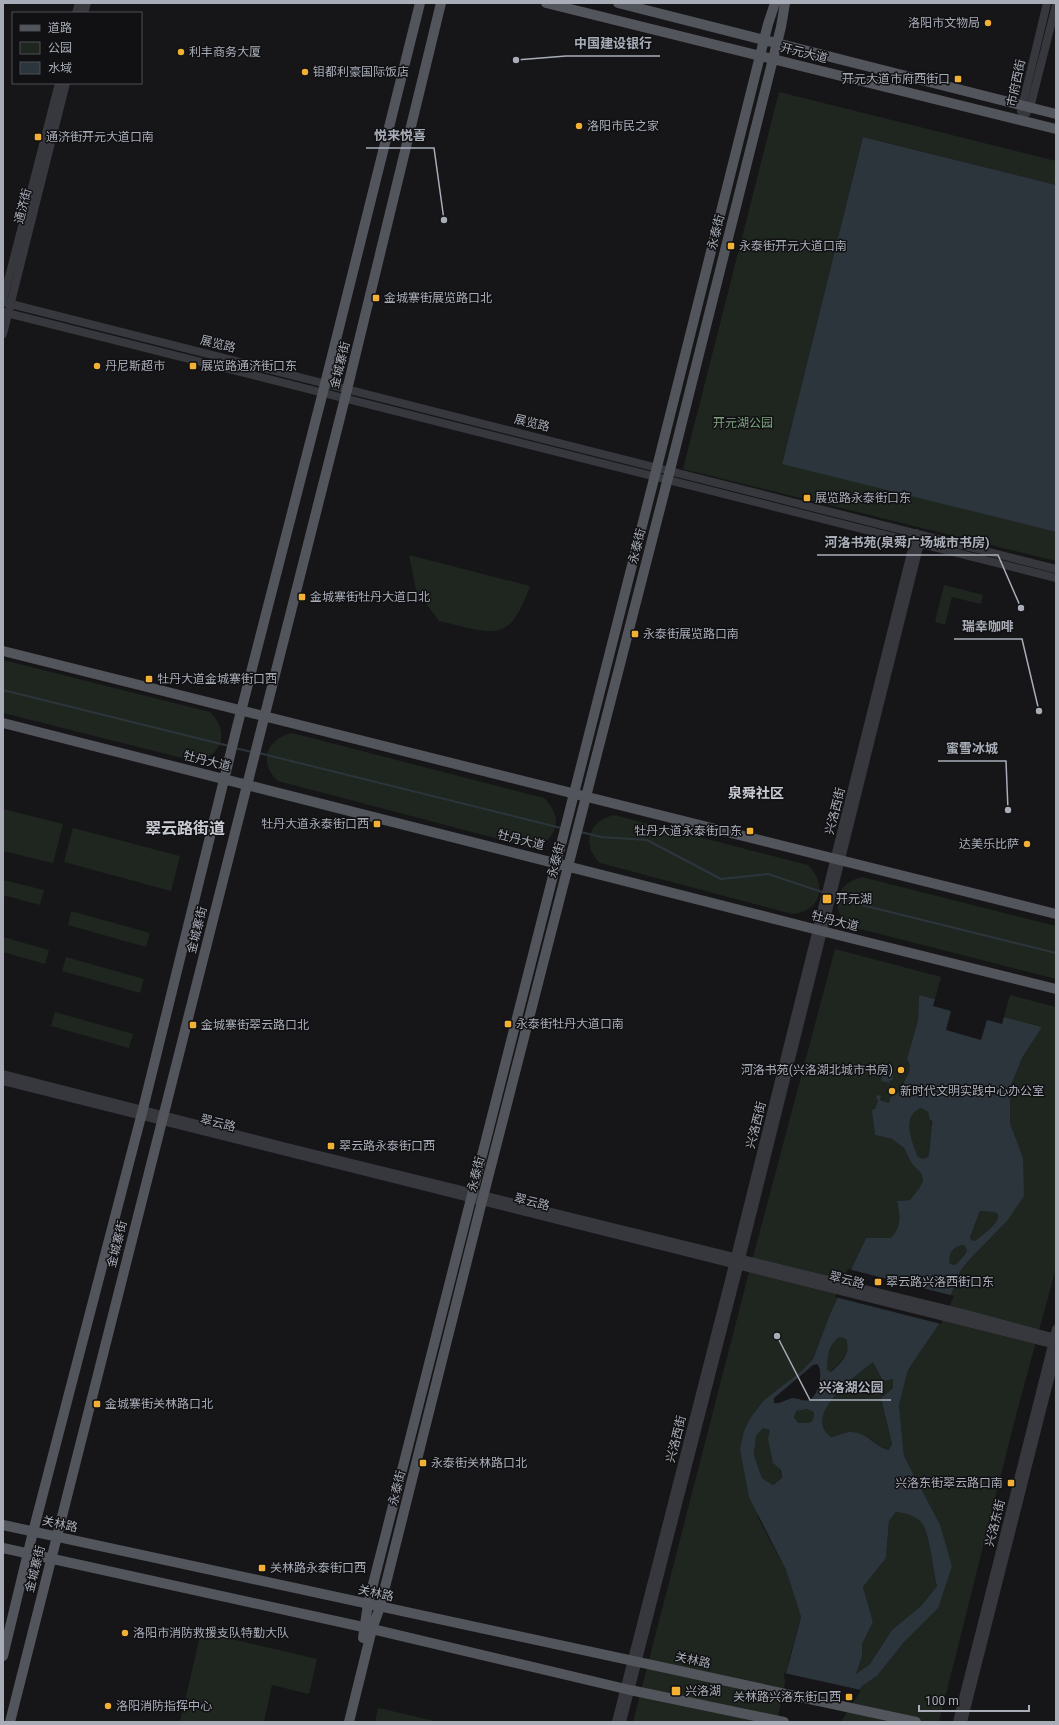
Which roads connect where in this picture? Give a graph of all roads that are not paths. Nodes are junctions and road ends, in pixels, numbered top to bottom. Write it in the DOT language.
graph roads {
  1 [pos="420,3"];
  2 [pos="441,3"];
  3 [pos="546,3"];
  4 [pos="618,3"];
  5 [pos="775,3"];
  6 [pos="784,3"];
  7 [pos="1047,3"];
  8 [pos="1056,5"];
  9 [pos="764,40"];
  10 [pos="776,43"];
  11 [pos="760,56"];
  12 [pos="773,58"];
  13 [pos="59,84"];
  14 [pos="66,84"];
  15 [pos="1026,106"];
  16 [pos="1056,114"];
  17 [pos="1021,120"];
  18 [pos="1056,129"];
  19 [pos="6,302"];
  20 [pos="6,313"];
  21 [pos="3,334"];
  22 [pos="324,388"];
  23 [pos="346,394"];
  24 [pos="656,471"];
  25 [pos="669,475"];
  26 [pos="919,534"];
  27 [pos="917,543"];
  28 [pos="1056,569"];
  29 [pos="1056,578"];
  30 [pos="3,651"];
  31 [pos="242,711"];
  32 [pos="265,716"];
  33 [pos="3,723"];
  34 [pos="224,778"];
  35 [pos="247,784"];
  36 [pos="573,793"];
  37 [pos="586,797"];
  38 [pos="838,861"];
  39 [pos="556,862"];
  40 [pos="568,865"];
  41 [pos="1056,914"];
  42 [pos="819,930"];
  43 [pos="1056,989"];
  44 [pos="3,1074"];
  45 [pos="3,1081"];
  46 [pos="142,1112"];
  47 [pos="163,1117"];
  48 [pos="471,1196"];
  49 [pos="483,1198"];
  50 [pos="737,1262"];
  51 [pos="1055,1339"];
  52 [pos="1056,1355"];
  53 [pos="3,1525"];
  54 [pos="33,1532"];
  55 [pos="56,1537"];
  56 [pos="3,1548"];
  57 [pos="28,1553"];
  58 [pos="51,1558"];
  59 [pos="368,1604"];
  60 [pos="380,1607"];
  61 [pos="369,1628"];
  62 [pos="3,1656"];
  63 [pos="635,1661"];
  64 [pos="627,1689"];
  65 [pos="10,1722"];
  66 [pos="343,1722"];
  67 [pos="349,1722"];
  68 [pos="616,1722"];
  69 [pos="622,1722"];
  70 [pos="784,1722"];
  71 [pos="916,1722"];
  72 [pos="957,1722"];
  73 [pos="963,1722"];
  1 -- 22 [label="main road, 金城寨街"];
  2 -- 23 [label="main road, 金城寨街"];
  3 -- 11 [label="main road, 开元大道"];
  4 -- 9 [label="main road, 开元大道"];
  5 -- 9 [label="main road, 永泰街"];
  6 -- 10 [label="main road, 永泰街"];
  7 -- 15 [label="street, 市府西街"];
  8 -- 15 [label="street, 市府西街"];
  9 -- 10 [label="main road, 开元大道"];
  9 -- 11 [label="main road, 永泰街"];
  10 -- 12 [label="main road, 永泰街"];
  10 -- 15 [label="main road, 开元大道"];
  11 -- 12 [label="main road, 开元大道"];
  11 -- 24 [label="main road, 永泰街"];
  12 -- 17 [label="main road, 开元大道"];
  12 -- 25 [label="main road, 永泰街"];
  13 -- 19 [label="street, 通济街"];
  14 -- 19 [label="street, 通济街"];
  15 -- 16 [label="main road, 开元大道"];
  15 -- 17 [label="street, 市府西街"];
  17 -- 18 [label="main road, 开元大道"];
  19 -- 20 [label="street, 通济街"];
  19 -- 22 [label="street, 展览路"];
  20 -- 21 [label="street, 通济街"];
  20 -- 22 [label="street, 展览路"];
  22 -- 23 [label="street, 展览路"];
  22 -- 31 [label="main road, 金城寨街"];
  23 -- 24 [label="street, 展览路"];
  23 -- 32 [label="main road, 金城寨街"];
  24 -- 25 [label="street, 展览路"];
  24 -- 36 [label="main road, 永泰街"];
  25 -- 26 [label="street, 展览路"];
  25 -- 27 [label="street, 展览路"];
  25 -- 37 [label="main road, 永泰街"];
  26 -- 27 [label="street, 兴洛西街"];
  26 -- 28 [label="street, 展览路"];
  27 -- 29 [label="street, 展览路"];
  27 -- 38 [label="street, 兴洛西街"];
  30 -- 31 [label="main road"];
  31 -- 32 [label="main road"];
  31 -- 34 [label="main road, 金城寨街"];
  32 -- 35 [label="main road, 金城寨街"];
  32 -- 36 [label="main road"];
  33 -- 34 [label="main road, 牡丹大道"];
  34 -- 35 [label="main road, 牡丹大道"];
  34 -- 46 [label="main road, 金城寨街"];
  35 -- 39 [label="main road, 牡丹大道"];
  35 -- 47 [label="main road, 金城寨街"];
  36 -- 37 [label="main road"];
  36 -- 39 [label="main road, 永泰街"];
  37 -- 38 [label="main road"];
  37 -- 40 [label="main road, 永泰街"];
  38 -- 41 [label="main road"];
  38 -- 42 [label="street, 兴洛西街"];
  39 -- 40 [label="main road, 牡丹大道"];
  39 -- 48 [label="main road, 永泰街"];
  40 -- 42 [label="main road, 牡丹大道"];
  40 -- 49 [label="main road, 永泰街"];
  42 -- 43 [label="main road, 牡丹大道"];
  42 -- 50 [label="street, 兴洛西街"];
  44 -- 46 [label="street, 翠云路"];
  45 -- 46 [label="street, 翠云路"];
  46 -- 47 [label="street, 翠云路"];
  46 -- 54 [label="main road, 金城寨街"];
  47 -- 48 [label="street, 翠云路"];
  47 -- 55 [label="main road, 金城寨街"];
  48 -- 49 [label="street, 翠云路"];
  48 -- 59 [label="main road, 永泰街"];
  49 -- 50 [label="street, 翠云路"];
  49 -- 60 [label="main road, 永泰街"];
  50 -- 51 [label="street, 翠云路"];
  50 -- 63 [label="street, 兴洛西街"];
  51 -- 72 [label="street, 兴洛东街"];
  52 -- 73 [label="street, 兴洛东街"];
  53 -- 54 [label="main road, 关林路"];
  54 -- 55 [label="main road, 关林路"];
  54 -- 57 [label="main road, 金城寨街"];
  55 -- 58 [label="main road, 金城寨街"];
  55 -- 59 [label="main road, 关林路"];
  56 -- 57 [label="main road"];
  57 -- 58 [label="main road"];
  57 -- 62 [label="main road, 金城寨街"];
  58 -- 61 [label="main road"];
  58 -- 65 [label="main road, 金城寨街"];
  59 -- 60 [label="main road, 关林路"];
  59 -- 61 [label="main road, 永泰街"];
  60 -- 61 [label="main road, 永泰街"];
  60 -- 63 [label="main road, 关林路"];
  61 -- 64 [label="main road"];
  61 -- 66 [label="main road, 永泰街"];
  61 -- 67 [label="main road, 永泰街"];
  63 -- 64 [label="street, 兴洛西街"];
  63 -- 71 [label="main road, 关林路"];
  64 -- 68 [label="street, 兴洛西街"];
  64 -- 69 [label="street, 兴洛西街"];
  64 -- 70 [label="main road"];
}
